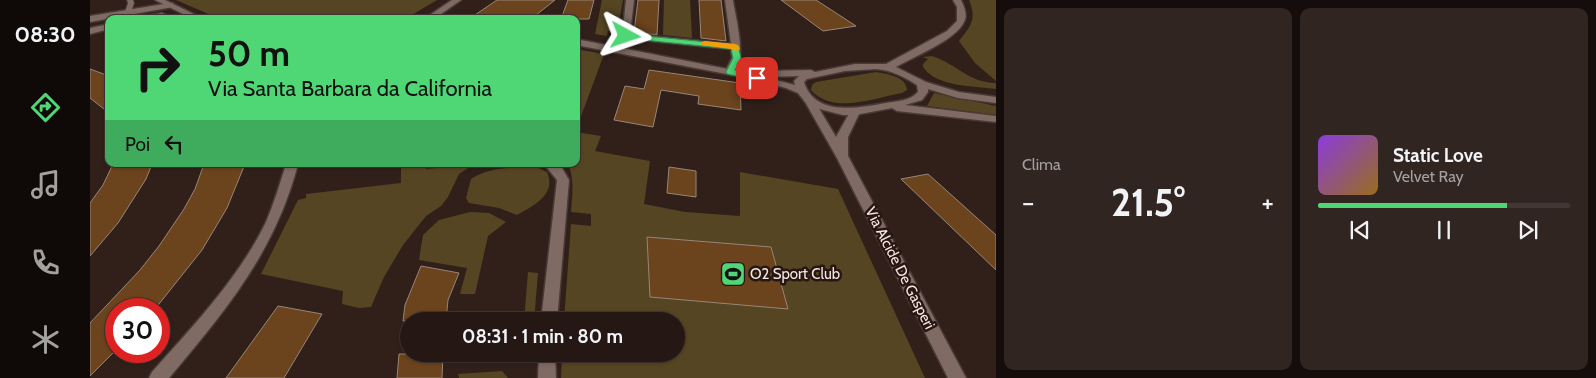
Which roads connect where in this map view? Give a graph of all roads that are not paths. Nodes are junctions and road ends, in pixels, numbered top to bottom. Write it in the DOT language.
graph roads {
  1 [pos="130,0"];
  2 [pos="159,0"];
  3 [pos="457,0"];
  4 [pos="630,0"];
  5 [pos="729,0"];
  6 [pos="957,0"];
  7 [pos="170,5"];
  8 [pos="128,12"];
  9 [pos="112,15"];
  10 [pos="191,15"];
  11 [pos="434,15"];
  12 [pos="105,16"];
  13 [pos="90,19"];
  14 [pos="105,27"];
  15 [pos="90,31"];
  16 [pos="580,43"];
  17 [pos="735,46"];
  18 [pos="888,67"];
  19 [pos="733,72"];
  20 [pos="824,73"];
  21 [pos="922,84"];
  22 [pos="806,95"];
  23 [pos="996,100"];
  24 [pos="882,107"];
  25 [pos="855,112"];
  26 [pos="996,120"];
  27 [pos="843,158"];
  28 [pos="291,167"];
  29 [pos="553,167"];
  30 [pos="550,312"];
  31 [pos="547,362"];
  32 [pos="158,378"];
  33 [pos="548,378"];
  34 [pos="957,378"];
  1 -- 8 [label="lane"];
  2 -- 7 [label="street"];
  3 -- 11 [label="street"];
  4 -- 17 [label="street"];
  5 -- 17 [label="street"];
  6 -- 18 [label="street"];
  7 -- 8 [label="street"];
  7 -- 10 [label="street"];
  8 -- 9 [label="street"];
  12 -- 13 [label="street"];
  14 -- 15 [label="street"];
  16 -- 19 [label="street"];
  17 -- 19 [label="street"];
  18 -- 20 [label="street"];
  18 -- 21 [label="street"];
  19 -- 20 [label="street"];
  19 -- 22 [label="street"];
  20 -- 22 [label="street"];
  21 -- 23 [label="street"];
  21 -- 24 [label="street"];
  22 -- 25 [label="street"];
  22 -- 27 [label="street, Via Alcide De Gasperi"];
  24 -- 25 [label="street"];
  24 -- 26 [label="street"];
  25 -- 27 [label="street"];
  27 -- 34 [label="street, Via Alcide De Gasperi"];
  28 -- 32 [label="street"];
  29 -- 30 [label="street"];
  31 -- 33 [label="street"];
}
